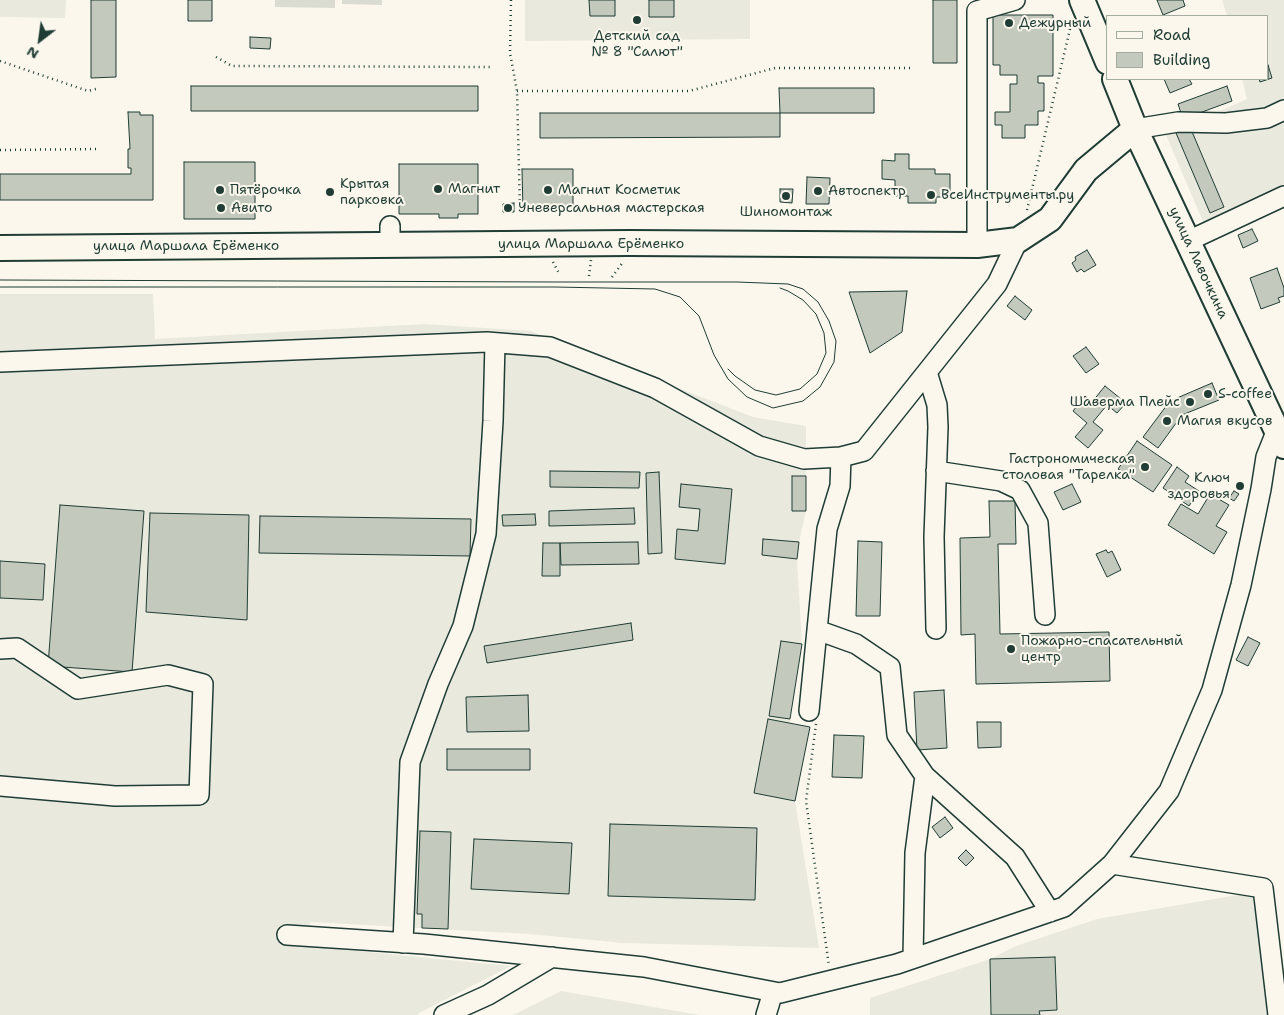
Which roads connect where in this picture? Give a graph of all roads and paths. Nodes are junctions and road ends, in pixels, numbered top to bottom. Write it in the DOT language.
graph roads {
  1 [pos="511,0"];
  2 [pos="1016,0"];
  3 [pos="1082,0"];
  4 [pos="1071,25"];
  5 [pos="216,57"];
  6 [pos="1106,57"];
  7 [pos="0,60"];
  8 [pos="492,67"];
  9 [pos="911,68"];
  10 [pos="1114,80"];
  11 [pos="96,88"];
  12 [pos="517,91"];
  13 [pos="1284,110"];
  14 [pos="1135,129"];
  15 [pos="98,149"];
  16 [pos="0,150"];
  17 [pos="1284,196"];
  18 [pos="520,210"];
  19 [pos="1027,210"];
  20 [pos="1018,240"];
  21 [pos="1188,241"];
  22 [pos="977,245"];
  23 [pos="0,248"];
  24 [pos="551,258"];
  25 [pos="591,259"];
  26 [pos="625,259"];
  27 [pos="560,275"];
  28 [pos="589,276"];
  29 [pos="612,277"];
  30 [pos="495,343"];
  31 [pos="0,362"];
  32 [pos="928,372"];
  33 [pos="1280,439"];
  34 [pos="841,457"];
  35 [pos="936,471"];
  36 [pos="1045,615"];
  37 [pos="936,629"];
  38 [pos="817,630"];
  39 [pos="0,649"];
  40 [pos="809,711"];
  41 [pos="925,776"];
  42 [pos="0,786"];
  43 [pos="1112,864"];
  44 [pos="1050,912"];
  45 [pos="287,935"];
  46 [pos="403,943"];
  47 [pos="552,957"];
  48 [pos="913,958"];
  49 [pos="830,980"];
  50 [pos="773,992"];
  51 [pos="1280,1007"];
  52 [pos="444,1015"];
  53 [pos="766,1015"];
  1 -- 12 [label="path"];
  2 -- 22 [label="street"];
  3 -- 6 [label="main road"];
  4 -- 19 [label="path"];
  5 -- 8 [label="path"];
  7 -- 11 [label="path"];
  9 -- 12 [label="path"];
  10 -- 14 [label="main road, улица Лавочкина"];
  12 -- 18 [label="path"];
  13 -- 14 [label="street"];
  14 -- 20 [label="main road, улица Маршала Ерёменко"];
  14 -- 21 [label="main road, улица Лавочкина"];
  15 -- 16 [label="path"];
  17 -- 21 [label="street"];
  20 -- 22 [label="main road, улица Маршала Ерёменко"];
  20 -- 32 [label="street"];
  21 -- 33 [label="main road, улица Лавочкина"];
  22 -- 23 [label="main road, улица Маршала Ерёменко"];
  24 -- 27 [label="path"];
  25 -- 28 [label="path"];
  26 -- 29 [label="path"];
  30 -- 31 [label="street"];
  30 -- 34 [label="street"];
  30 -- 46 [label="street"];
  32 -- 34 [label="street"];
  32 -- 35 [label="street"];
  33 -- 43 [label="street"];
  34 -- 38 [label="street"];
  35 -- 36 [label="street"];
  35 -- 37 [label="street"];
  38 -- 40 [label="street"];
  38 -- 41 [label="street"];
  39 -- 42 [label="street"];
  40 -- 49 [label="path"];
  41 -- 44 [label="street"];
  41 -- 48 [label="street"];
  43 -- 44 [label="street"];
  43 -- 51 [label="street"];
  44 -- 48 [label="street"];
  45 -- 46 [label="street"];
  46 -- 47 [label="street"];
  47 -- 50 [label="street"];
  47 -- 52 [label="street"];
  48 -- 49 [label="street"];
  49 -- 50 [label="street"];
  50 -- 53 [label="street"];
}
